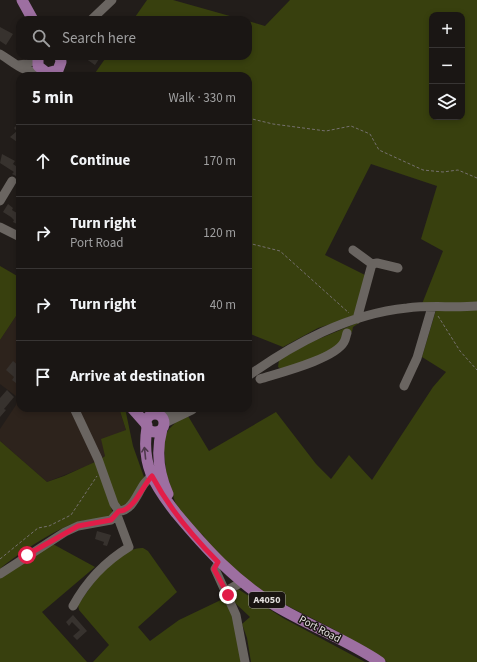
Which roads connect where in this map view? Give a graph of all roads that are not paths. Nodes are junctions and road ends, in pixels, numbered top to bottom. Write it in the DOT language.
graph roads {
  1 [pos="22,0"];
  2 [pos="112,0"];
  3 [pos="29,16"];
  4 [pos="95,16"];
  5 [pos="0,54"];
  6 [pos="33,60"];
  7 [pos="37,60"];
  8 [pos="60,60"];
  9 [pos="61,60"];
  10 [pos="18,65"];
  11 [pos="30,72"];
  12 [pos="45,72"];
  13 [pos="52,72"];
  14 [pos="62,72"];
  15 [pos="12,181"];
  16 [pos="0,201"];
  17 [pos="0,227"];
  18 [pos="16,235"];
  19 [pos="353,250"];
  20 [pos="372,264"];
  21 [pos="398,268"];
  22 [pos="477,306"];
  23 [pos="432,309"];
  24 [pos="355,319"];
  25 [pos="347,332"];
  26 [pos="270,361"];
  27 [pos="252,373"];
  28 [pos="278,373"];
  29 [pos="260,379"];
  30 [pos="404,386"];
  31 [pos="76,412"];
  32 [pos="135,412"];
  33 [pos="167,412"];
  34 [pos="158,418"];
  35 [pos="147,426"];
  36 [pos="159,454"];
  37 [pos="152,476"];
  38 [pos="176,512"];
  39 [pos="118,513"];
  40 [pos="218,562"];
  41 [pos="0,574"];
  42 [pos="242,582"];
  43 [pos="226,591"];
  44 [pos="73,606"];
  45 [pos="245,662"];
  46 [pos="380,662"];
  1 -- 3 [label="main road"];
  2 -- 4 [label="street"];
  5 -- 10 [label="street"];
  6 -- 10 [label="street"];
  7 -- 12 [label="main road"];
  8 -- 13 [label="main road"];
  9 -- 14 [label="main road"];
  10 -- 11 [label="street"];
  15 -- 16 [label="street"];
  17 -- 18 [label="street"];
  19 -- 20 [label="street"];
  20 -- 21 [label="street"];
  20 -- 24 [label="street"];
  22 -- 23 [label="street"];
  23 -- 24 [label="street"];
  23 -- 30 [label="street"];
  24 -- 26 [label="street"];
  25 -- 28 [label="street"];
  26 -- 27 [label="street"];
  26 -- 28 [label="street"];
  28 -- 29 [label="street"];
  31 -- 39 [label="street"];
  32 -- 35 [label="main road"];
  33 -- 34 [label="street"];
  34 -- 35 [label="main road"];
  34 -- 35 [label="main road"];
  34 -- 36 [label="main road, Port Road / A4050"];
  37 -- 35 [label="main road, Port Road / A4050, one-way"];
  36 -- 37 [label="street"];
  36 -- 38 [label="main road, Port Road / A4050"];
  37 -- 38 [label="main road, Port Road / A4050"];
  37 -- 39 [label="street"];
  38 -- 40 [label="main road, Port Road / A4050"];
  39 -- 41 [label="street"];
  39 -- 44 [label="street"];
  40 -- 42 [label="main road, Port Road / A4050"];
  40 -- 43 [label="street"];
  42 -- 43 [label="street"];
  42 -- 46 [label="main road, Port Road / A4050"];
  43 -- 45 [label="street"];
}
